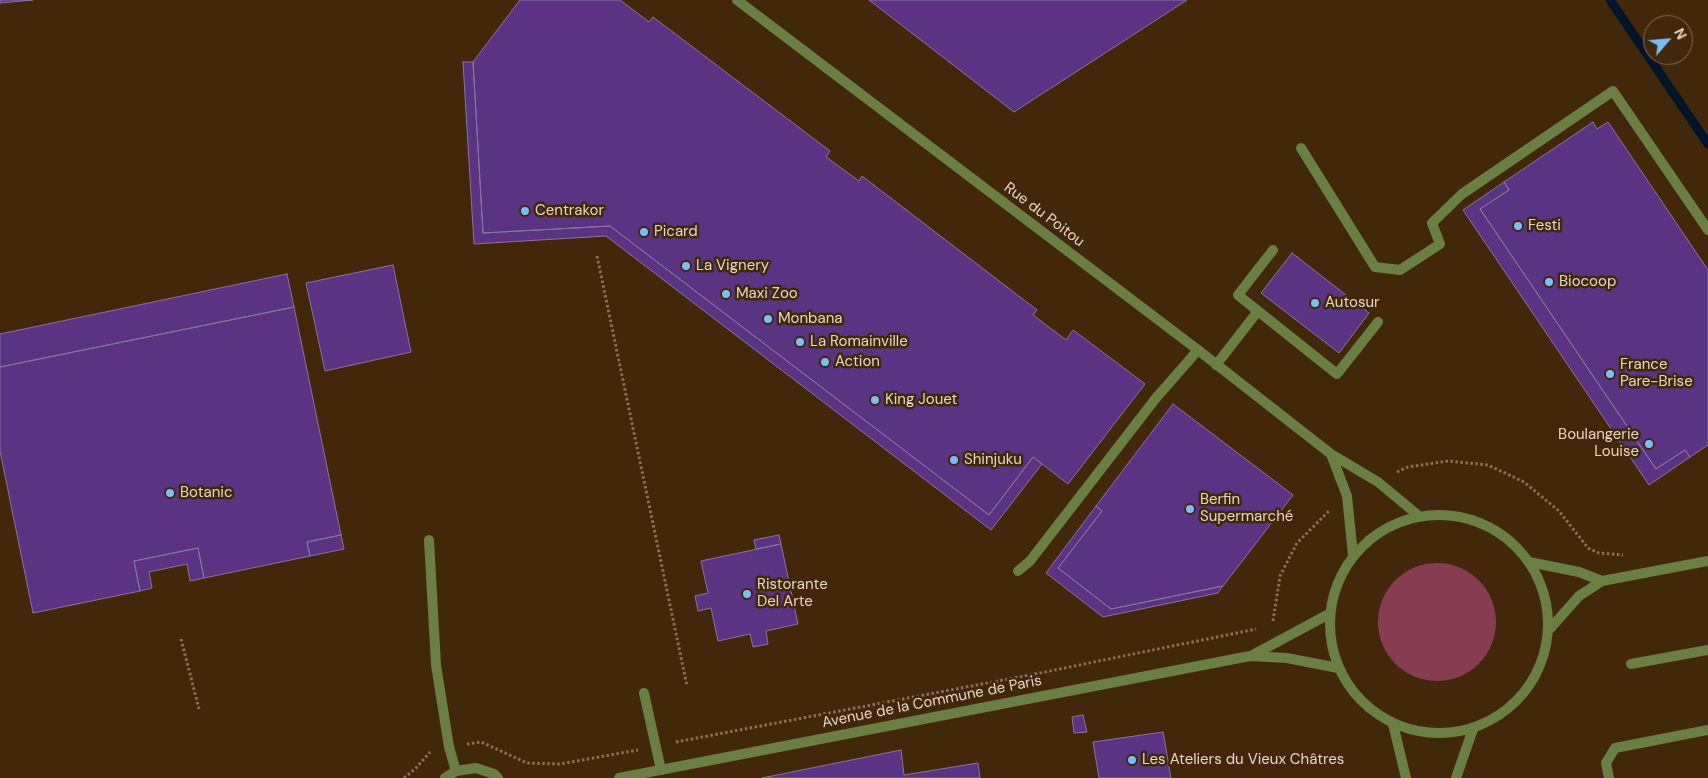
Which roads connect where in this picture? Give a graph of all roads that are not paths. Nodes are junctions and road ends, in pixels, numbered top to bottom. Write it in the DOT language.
graph roads {
  1 [pos="737,0"];
  2 [pos="1301,148"];
  3 [pos="1708,230"];
  4 [pos="1273,250"];
  5 [pos="1258,311"];
  6 [pos="1378,322"];
  7 [pos="1198,350"];
  8 [pos="1216,365"];
  9 [pos="1331,454"];
  10 [pos="1419,516"];
  11 [pos="429,540"];
  12 [pos="1353,555"];
  13 [pos="1708,560"];
  14 [pos="1529,562"];
  15 [pos="1018,571"];
  16 [pos="1602,582"];
  17 [pos="1329,614"];
  18 [pos="1548,632"];
  19 [pos="1708,650"];
  20 [pos="1250,656"];
  21 [pos="1631,664"];
  22 [pos="1338,668"];
  23 [pos="644,693"];
  24 [pos="1393,724"];
  25 [pos="1473,729"];
  26 [pos="1708,730"];
  27 [pos="662,770"];
  28 [pos="456,771"];
  29 [pos="445,778"];
  30 [pos="498,778"];
  31 [pos="620,778"];
  32 [pos="1406,778"];
  33 [pos="1456,778"];
  34 [pos="1609,778"];
  1 -- 7 [label="street, Rue du Poitou"];
  2 -- 3 [label="street"];
  4 -- 5 [label="street"];
  5 -- 6 [label="street"];
  5 -- 8 [label="street"];
  7 -- 8 [label="street, Rue du Poitou"];
  7 -- 15 [label="street"];
  8 -- 9 [label="street, Rue du Poitou"];
  9 -- 10 [label="street, Rue du Poitou"];
  9 -- 12 [label="street"];
  10 -- 12 [label="street"];
  10 -- 14 [label="street"];
  11 -- 28 [label="street"];
  12 -- 17 [label="street"];
  13 -- 16 [label="street"];
  14 -- 16 [label="street"];
  14 -- 18 [label="street"];
  16 -- 18 [label="street"];
  17 -- 20 [label="street, Avenue de la Commune de Paris"];
  17 -- 22 [label="street"];
  18 -- 25 [label="street"];
  19 -- 21 [label="street"];
  20 -- 22 [label="street, Avenue de la Commune de Paris"];
  20 -- 27 [label="street, Avenue de la Commune de Paris"];
  22 -- 24 [label="street"];
  23 -- 27 [label="street"];
  24 -- 25 [label="street"];
  24 -- 32 [label="street"];
  25 -- 33 [label="street"];
  26 -- 34 [label="street"];
  27 -- 31 [label="street, Avenue de la Commune de Paris"];
  28 -- 29 [label="street"];
  28 -- 30 [label="street"];
}
